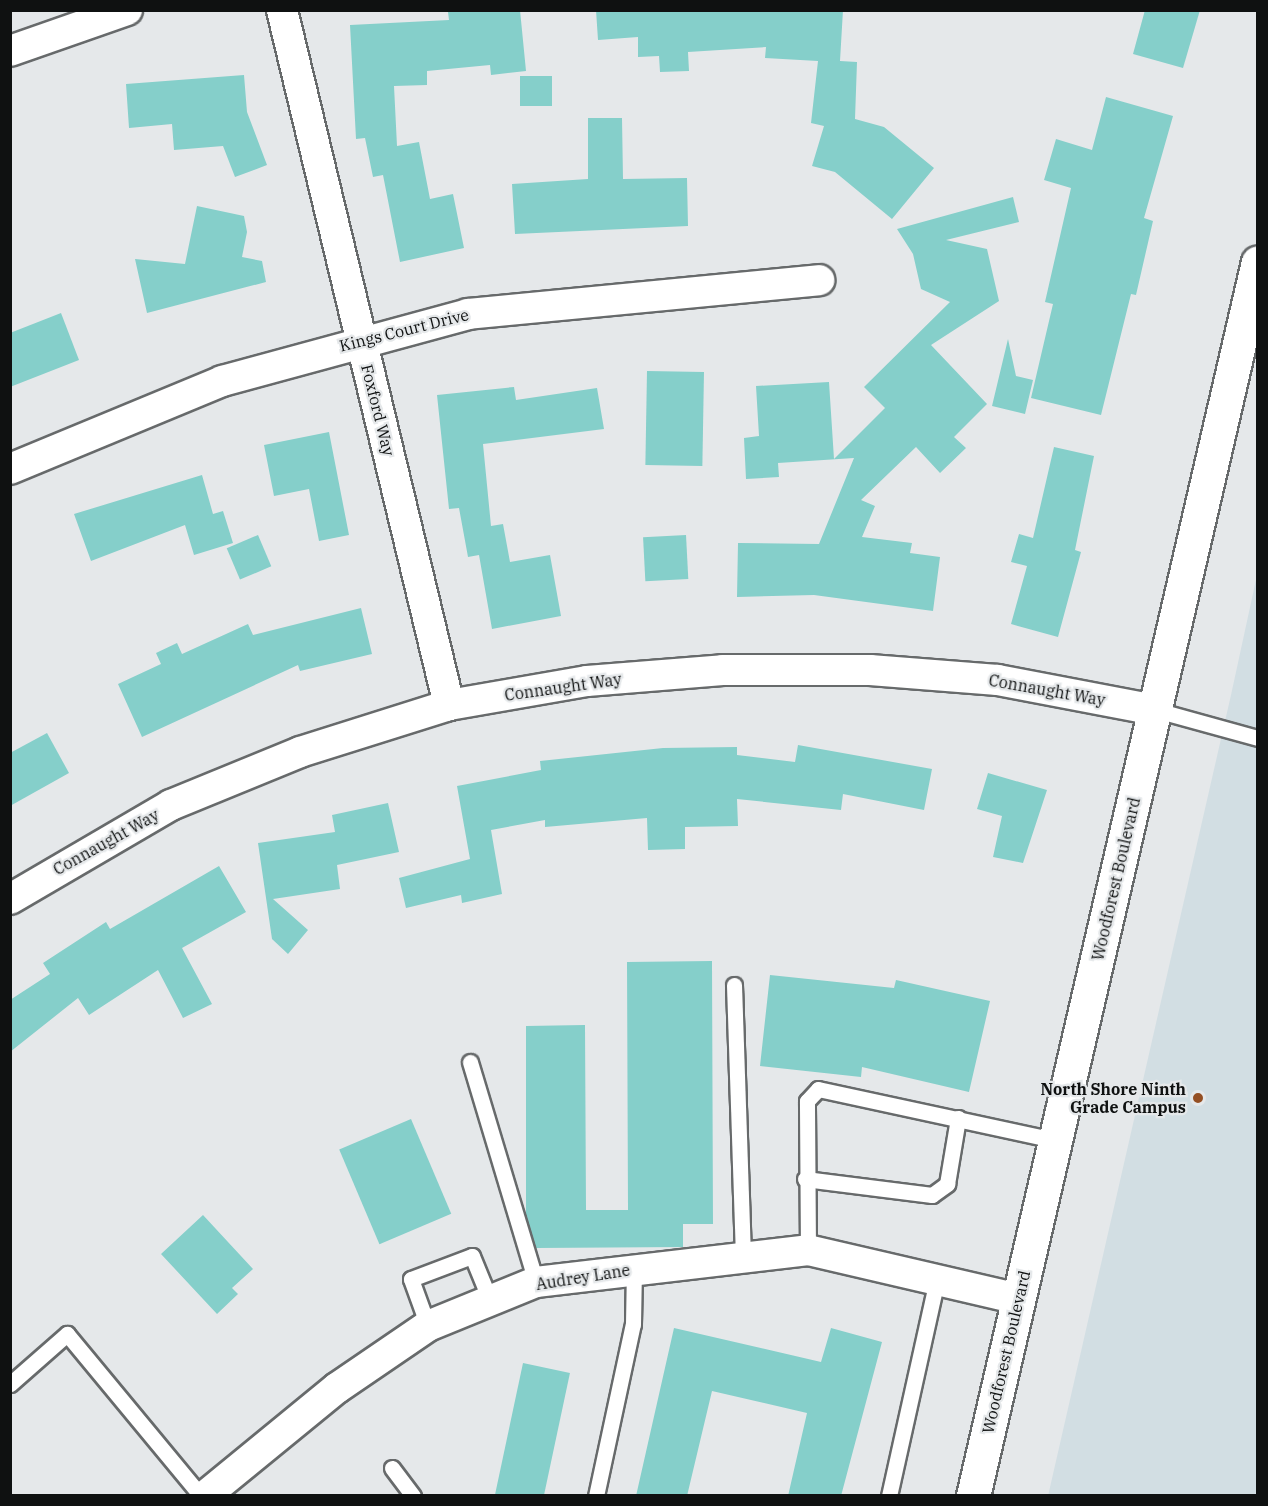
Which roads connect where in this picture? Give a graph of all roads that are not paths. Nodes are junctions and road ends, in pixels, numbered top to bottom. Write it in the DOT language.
graph roads {
  1 [pos="127,10"];
  2 [pos="282,10"];
  3 [pos="10,51"];
  4 [pos="1257,262"];
  5 [pos="819,280"];
  6 [pos="361,339"];
  7 [pos="10,469"];
  8 [pos="449,705"];
  9 [pos="1156,710"];
  10 [pos="1257,738"];
  11 [pos="10,899"];
  12 [pos="734,985"];
  13 [pos="470,1062"];
  14 [pos="958,1118"];
  15 [pos="1054,1140"];
  16 [pos="805,1179"];
  17 [pos="808,1250"];
  18 [pos="743,1255"];
  19 [pos="634,1269"];
  20 [pos="937,1280"];
  21 [pos="536,1282"];
  22 [pos="1018,1299"];
  23 [pos="490,1300"];
  24 [pos="428,1326"];
  25 [pos="10,1384"];
  26 [pos="392,1468"];
  27 [pos="201,1496"];
  28 [pos="206,1496"];
  29 [pos="413,1496"];
  30 [pos="596,1496"];
  31 [pos="889,1496"];
  32 [pos="973,1496"];
  1 -- 3 [label="street"];
  2 -- 6 [label="street, Foxford Way"];
  4 -- 9 [label="main road, Woodforest Boulevard"];
  5 -- 6 [label="street, Kings Court Drive"];
  6 -- 7 [label="street, Kings Court Drive"];
  6 -- 8 [label="street, Foxford Way"];
  8 -- 9 [label="street, Connaught Way"];
  8 -- 11 [label="street, Connaught Way"];
  9 -- 10 [label="lane"];
  9 -- 15 [label="main road, Woodforest Boulevard"];
  12 -- 18 [label="lane"];
  13 -- 21 [label="lane"];
  14 -- 15 [label="lane"];
  14 -- 16 [label="lane"];
  14 -- 16 [label="lane"];
  15 -- 22 [label="main road, Woodforest Boulevard"];
  16 -- 17 [label="lane"];
  17 -- 18 [label="street, Audrey Lane"];
  17 -- 20 [label="street, Audrey Lane"];
  18 -- 19 [label="street, Audrey Lane"];
  19 -- 21 [label="street, Audrey Lane"];
  19 -- 30 [label="lane"];
  20 -- 22 [label="street, Audrey Lane"];
  20 -- 31 [label="lane"];
  21 -- 23 [label="street, Audrey Lane"];
  22 -- 32 [label="main road, Woodforest Boulevard"];
  23 -- 24 [label="street, Audrey Lane"];
  23 -- 24 [label="lane"];
  24 -- 28 [label="street, Audrey Lane"];
  25 -- 27 [label="lane"];
  26 -- 29 [label="lane"];
}
